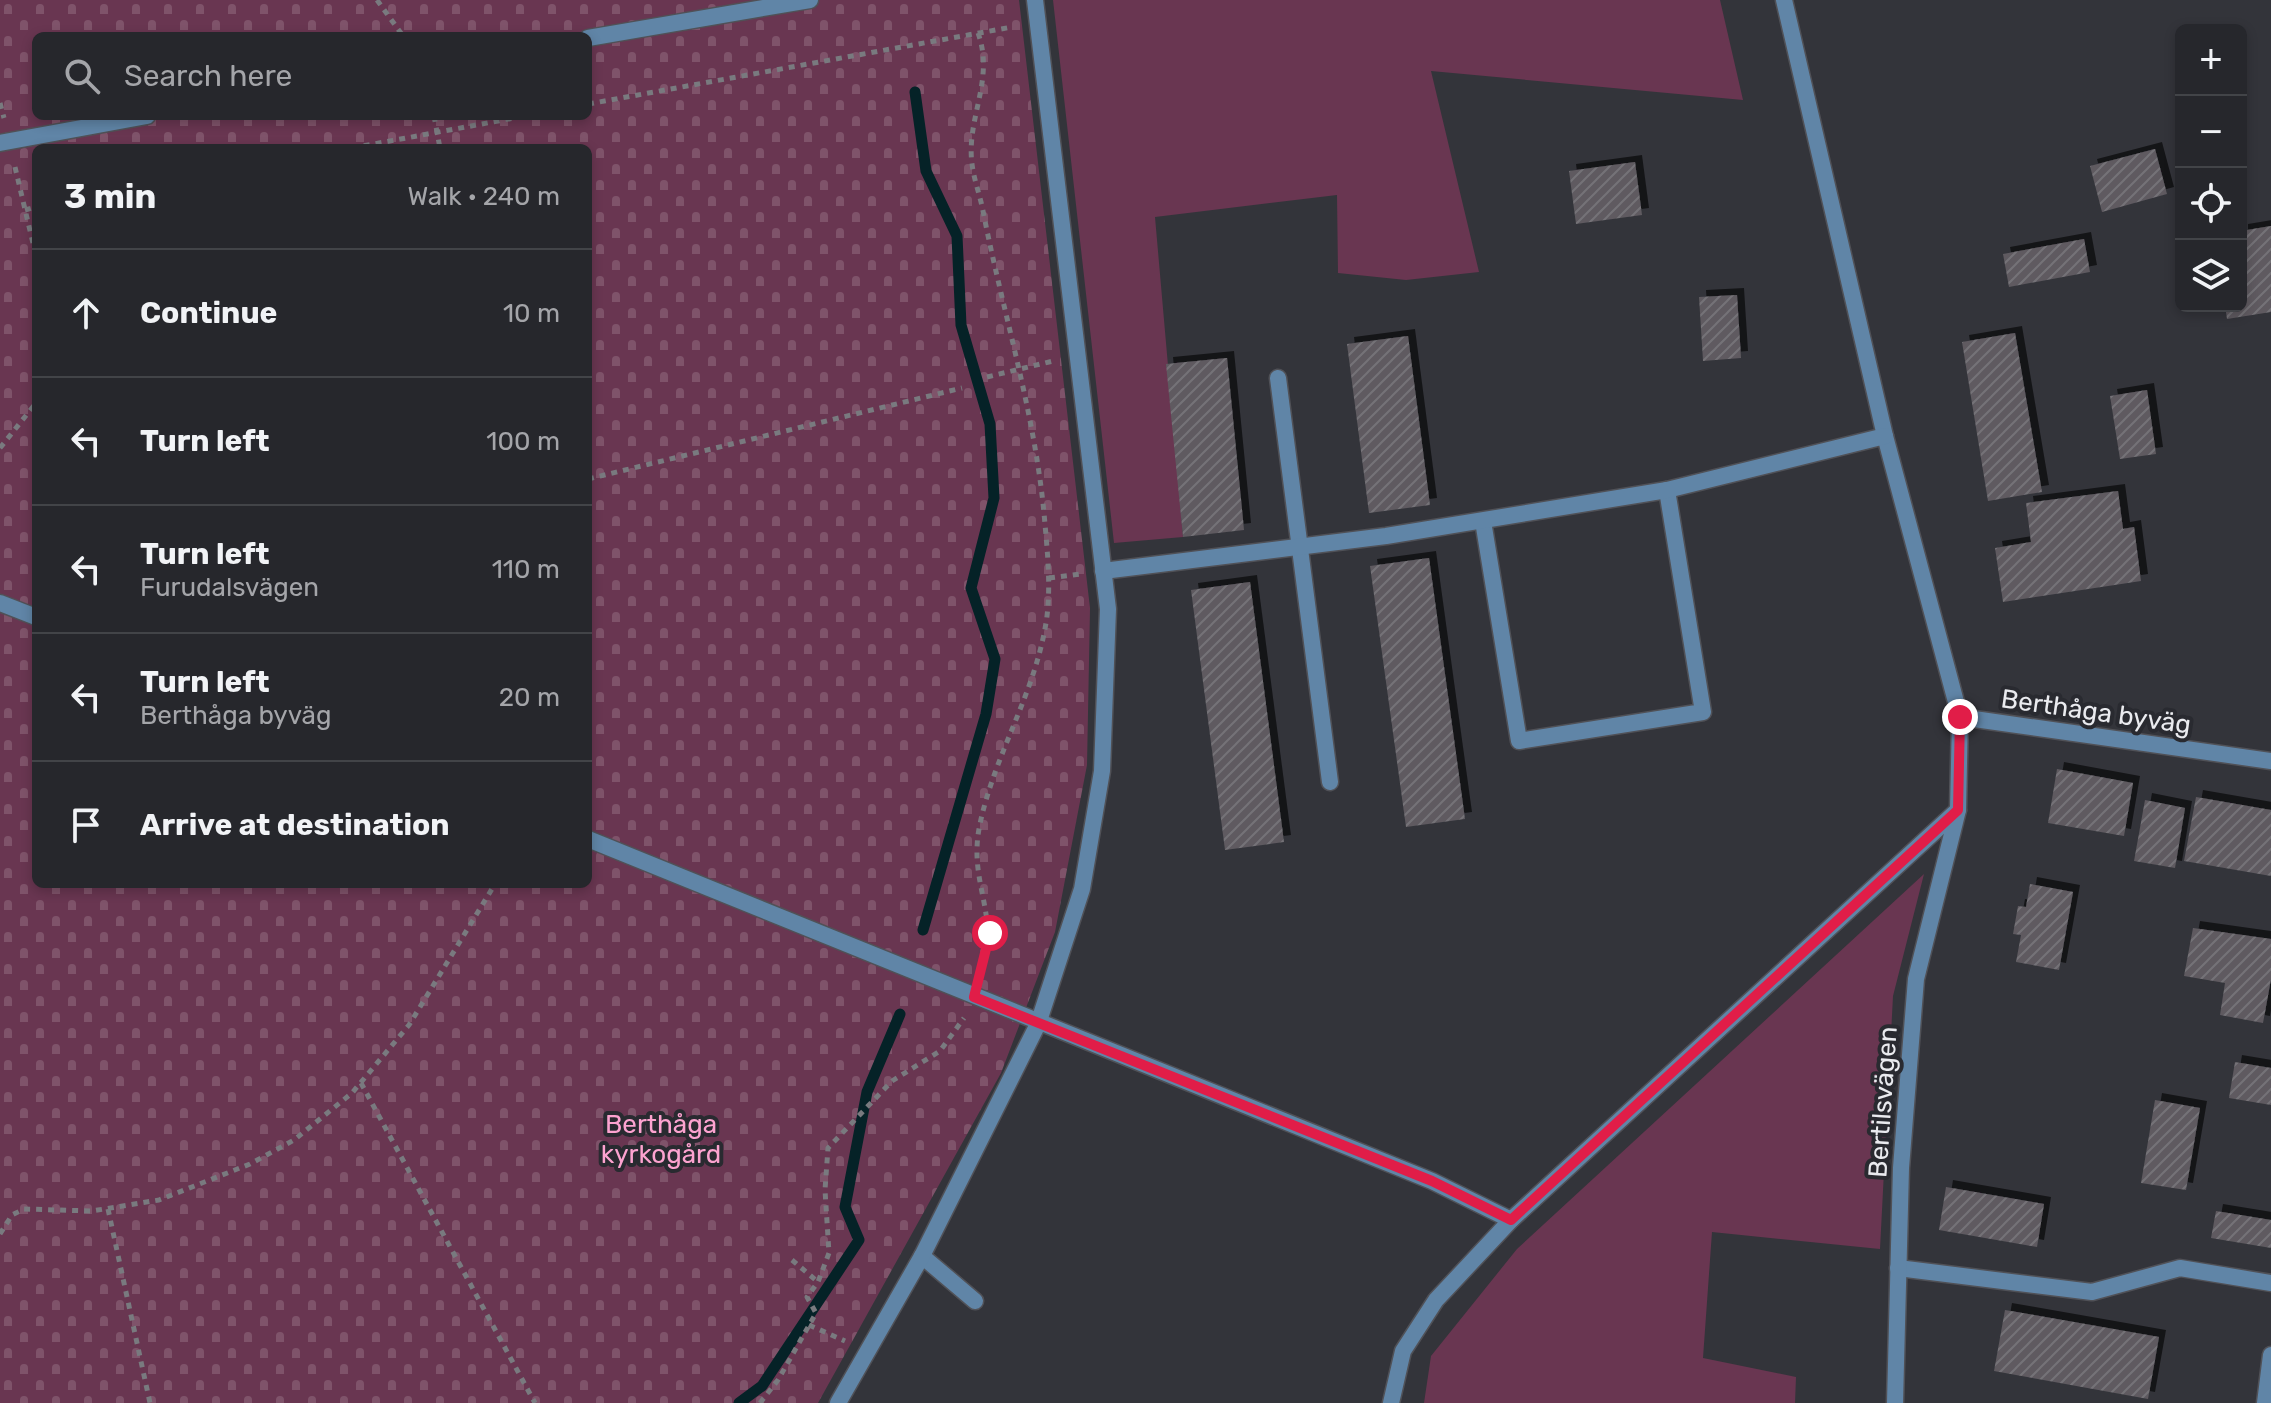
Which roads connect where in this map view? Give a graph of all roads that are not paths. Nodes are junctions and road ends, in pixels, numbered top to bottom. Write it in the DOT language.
graph roads {
  1 [pos="810,0"];
  2 [pos="1035,0"];
  3 [pos="1784,0"];
  4 [pos="592,37"];
  5 [pos="125,120"];
  6 [pos="5,142"];
  7 [pos="1278,378"];
  8 [pos="1885,436"];
  9 [pos="1667,490"];
  10 [pos="1483,521"];
  11 [pos="1299,547"];
  12 [pos="1103,571"];
  13 [pos="0,603"];
  14 [pos="32,615"];
  15 [pos="1960,717"];
  16 [pos="2271,761"];
  17 [pos="1330,782"];
  18 [pos="1958,810"];
  19 [pos="592,841"];
  20 [pos="1038,1024"];
  21 [pos="1511,1220"];
  22 [pos="922,1256"];
  23 [pos="1898,1268"];
  24 [pos="2271,1283"];
  25 [pos="975,1301"];
  26 [pos="2271,1355"];
  27 [pos="838,1403"];
  28 [pos="1391,1403"];
  29 [pos="1895,1403"];
  30 [pos="2265,1403"];
  1 -- 4 [label="street"];
  2 -- 12 [label="street"];
  3 -- 8 [label="street"];
  5 -- 6 [label="street"];
  7 -- 11 [label="street"];
  8 -- 9 [label="street"];
  8 -- 15 [label="street"];
  9 -- 10 [label="street"];
  9 -- 10 [label="street"];
  10 -- 11 [label="street"];
  11 -- 12 [label="street"];
  11 -- 17 [label="street"];
  12 -- 20 [label="street"];
  13 -- 14 [label="street"];
  15 -- 16 [label="street, Berthåga byväg"];
  15 -- 18 [label="street"];
  18 -- 21 [label="street"];
  18 -- 23 [label="street, Bertilsvägen"];
  19 -- 20 [label="street"];
  20 -- 21 [label="street"];
  20 -- 22 [label="street"];
  21 -- 28 [label="street"];
  22 -- 25 [label="street"];
  22 -- 27 [label="street"];
  23 -- 24 [label="street"];
  23 -- 29 [label="street, Bertilsvägen"];
  26 -- 30 [label="street"];
}
